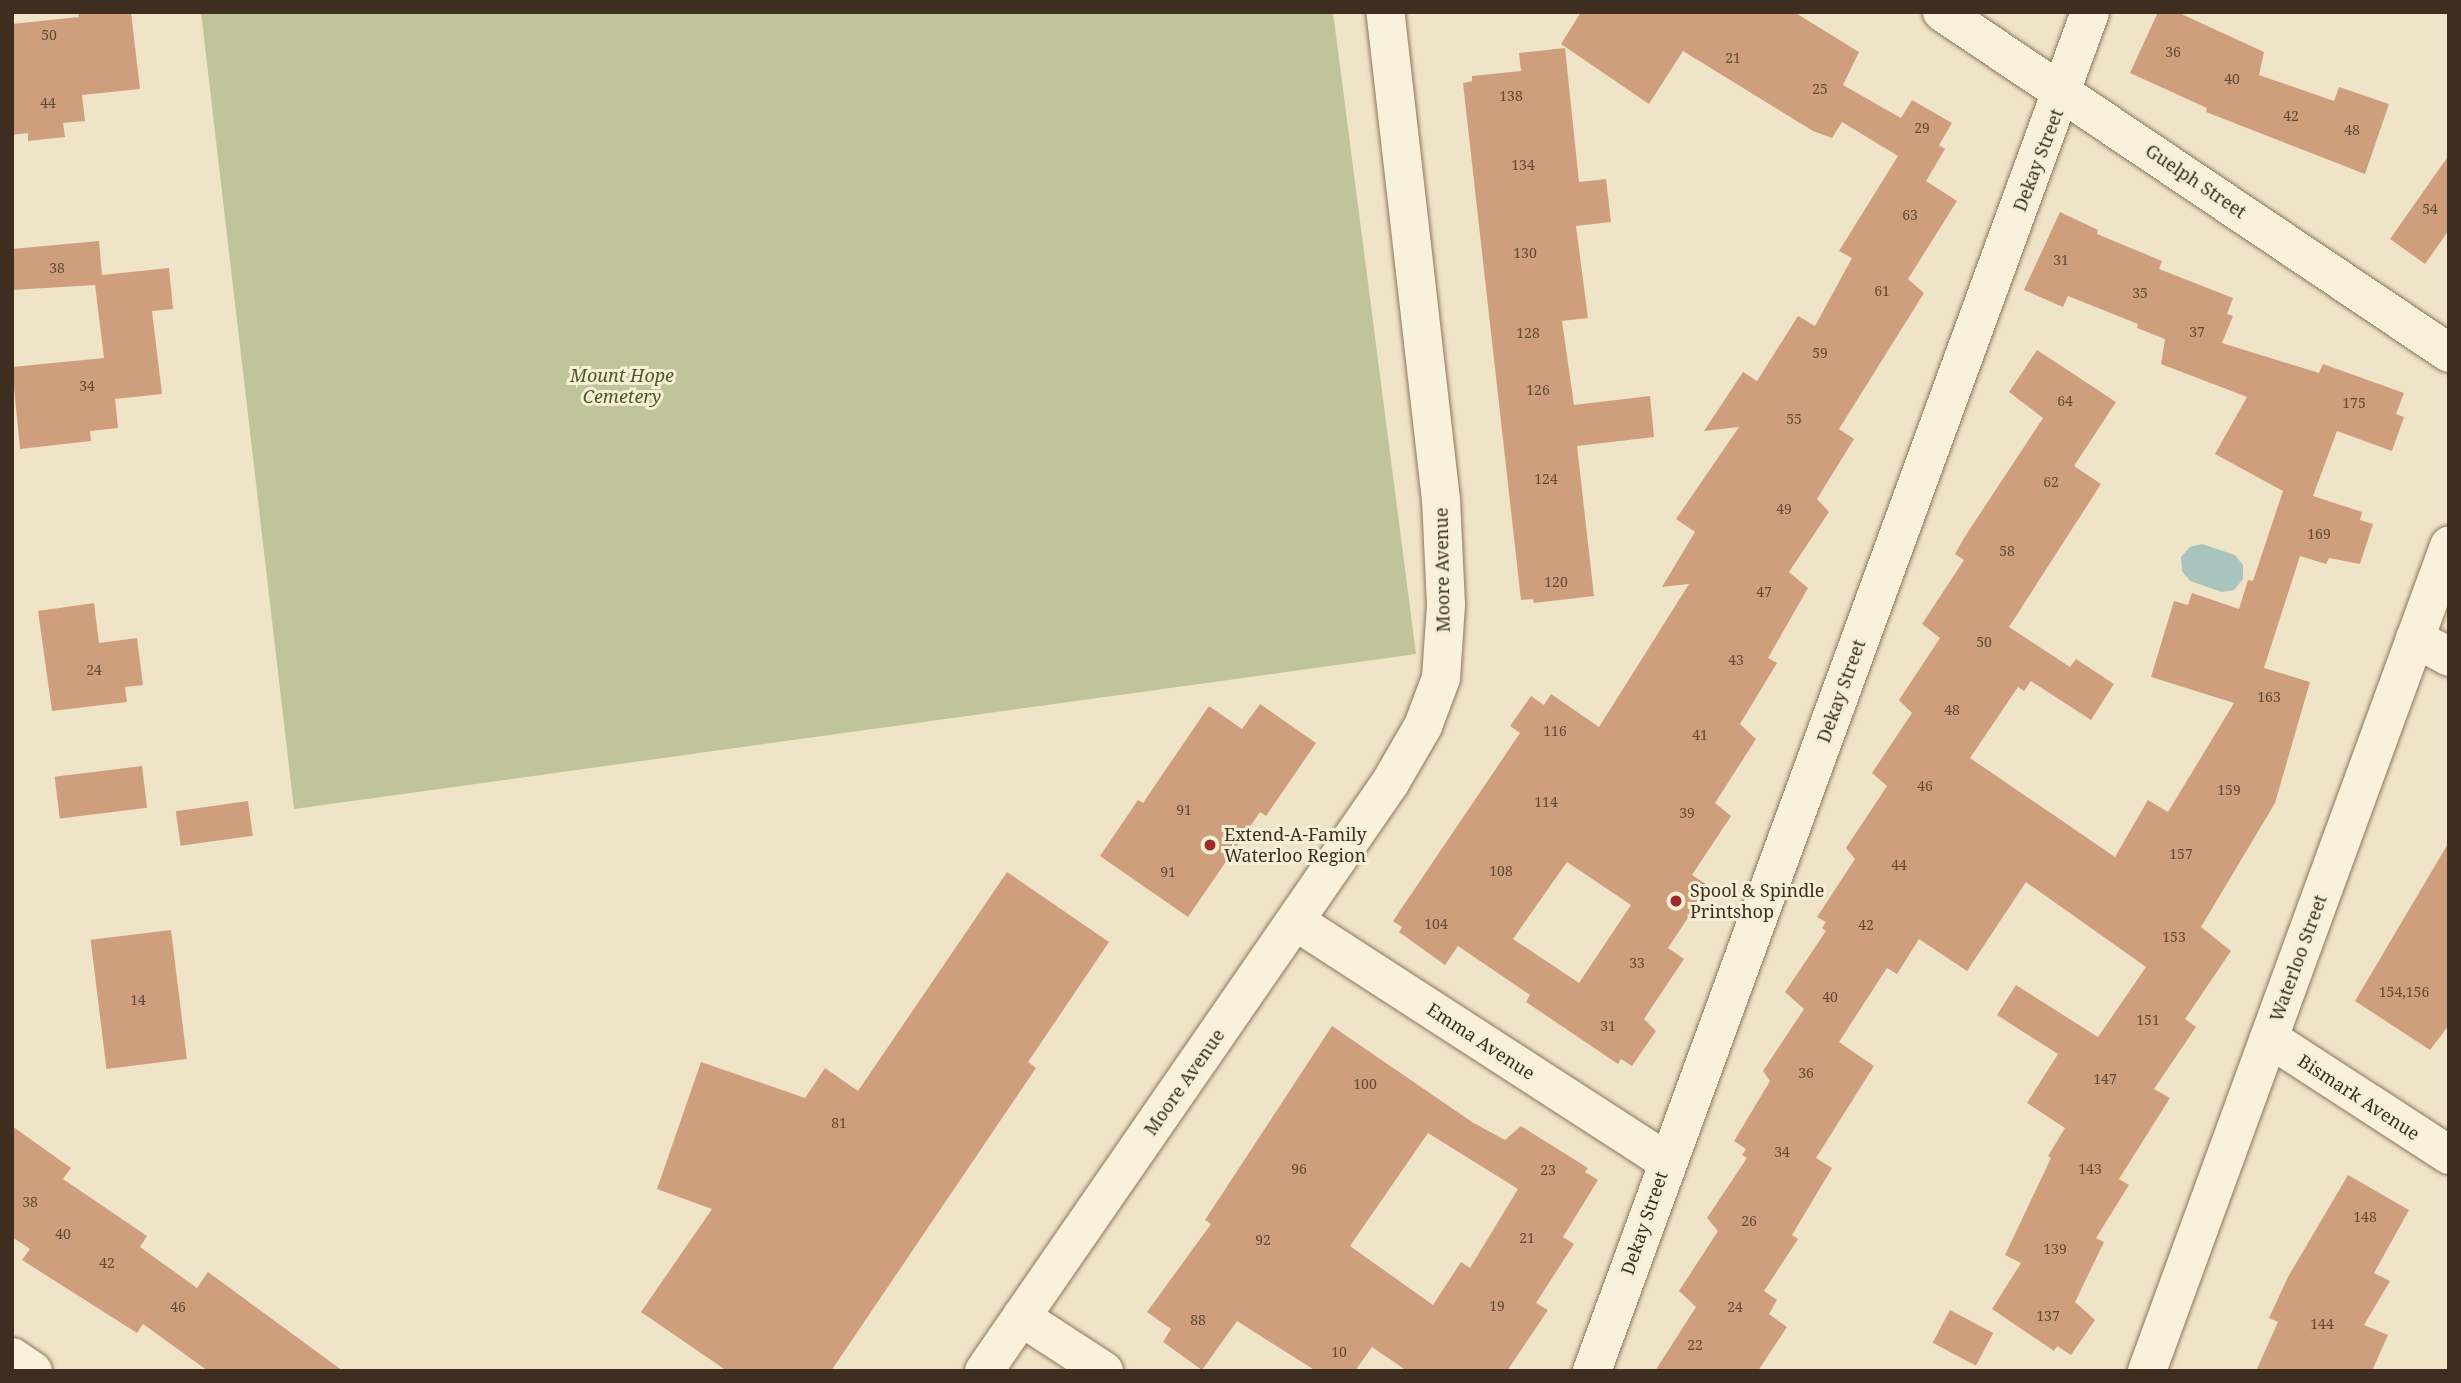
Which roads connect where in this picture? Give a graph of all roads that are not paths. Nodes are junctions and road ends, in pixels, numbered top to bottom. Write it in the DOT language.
graph roads {
  1 [pos="1385,12"];
  2 [pos="1942,12"];
  3 [pos="2090,12"];
  4 [pos="2064,91"];
  5 [pos="2449,353"];
  6 [pos="2449,546"];
  7 [pos="2415,638"];
  8 [pos="2449,657"];
  9 [pos="1295,921"];
  10 [pos="2269,1038"];
  11 [pos="2449,1155"];
  12 [pos="1666,1161"];
  13 [pos="1021,1317"];
  14 [pos="12,1357"];
  15 [pos="33,1371"];
  16 [pos="984,1371"];
  17 [pos="1104,1371"];
  18 [pos="1592,1371"];
  19 [pos="2147,1371"];
  1 -- 9 [label="street, Moore Avenue"];
  2 -- 4 [label="street, Guelph Street"];
  3 -- 4 [label="street, Dekay Street"];
  4 -- 5 [label="street, Guelph Street"];
  4 -- 12 [label="street, Dekay Street"];
  6 -- 7 [label="street, Waterloo Street"];
  7 -- 8 [label="street"];
  7 -- 10 [label="street, Waterloo Street"];
  9 -- 12 [label="street, Emma Avenue"];
  9 -- 13 [label="street, Moore Avenue"];
  10 -- 11 [label="street, Bismark Avenue"];
  10 -- 19 [label="street, Waterloo Street"];
  12 -- 18 [label="street, Dekay Street"];
  13 -- 16 [label="street, Moore Avenue"];
  13 -- 17 [label="street"];
  14 -- 15 [label="street"];
}
